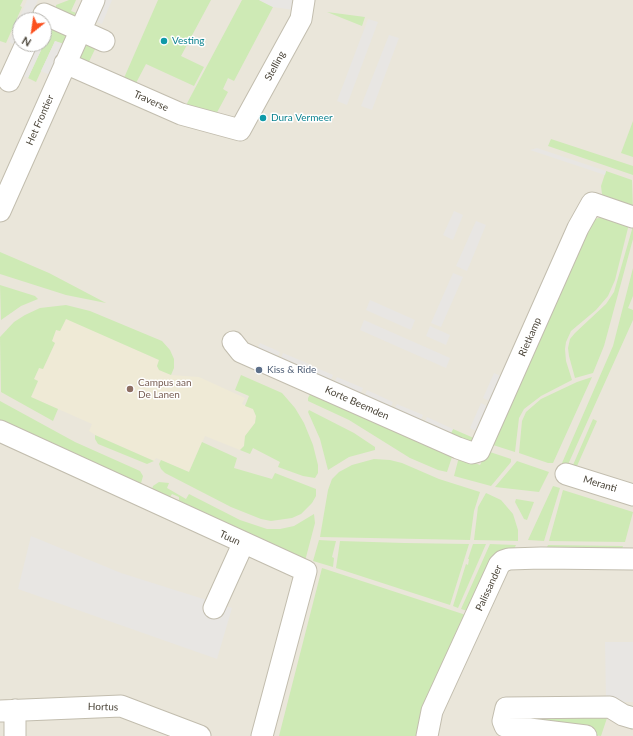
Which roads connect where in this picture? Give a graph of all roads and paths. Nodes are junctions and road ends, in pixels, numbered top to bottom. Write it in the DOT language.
graph roads {
  1 [pos="94,0"];
  2 [pos="304,0"];
  3 [pos="44,11"];
  4 [pos="80,30"];
  5 [pos="104,41"];
  6 [pos="22,52"];
  7 [pos="65,63"];
  8 [pos="9,81"];
  9 [pos="240,130"];
  10 [pos="0,211"];
  11 [pos="633,217"];
  12 [pos="233,342"];
  13 [pos="0,431"];
  14 [pos="482,446"];
  15 [pos="566,474"];
  16 [pos="633,495"];
  17 [pos="243,544"];
  18 [pos="633,559"];
  19 [pos="214,608"];
  20 [pos="8,710"];
  21 [pos="628,717"];
  22 [pos="15,736"];
  23 [pos="200,736"];
  24 [pos="262,736"];
  25 [pos="427,736"];
  26 [pos="586,736"];
  1 -- 4 [label="street, Het Frontier"];
  2 -- 9 [label="street, Stelling"];
  3 -- 4 [label="street"];
  4 -- 5 [label="street"];
  4 -- 7 [label="street, Het Frontier"];
  6 -- 8 [label="street"];
  7 -- 9 [label="street, Traverse"];
  7 -- 10 [label="street, Het Frontier"];
  11 -- 14 [label="street, Rietkamp"];
  12 -- 14 [label="street, Korte Beemden"];
  13 -- 17 [label="street, Tuun"];
  15 -- 16 [label="street, Meranti"];
  17 -- 19 [label="street"];
  17 -- 24 [label="street, Tuun"];
  18 -- 25 [label="street, Palissander"];
  20 -- 22 [label="street"];
  20 -- 23 [label="street, Hortus"];
  21 -- 26 [label="street"];
}
